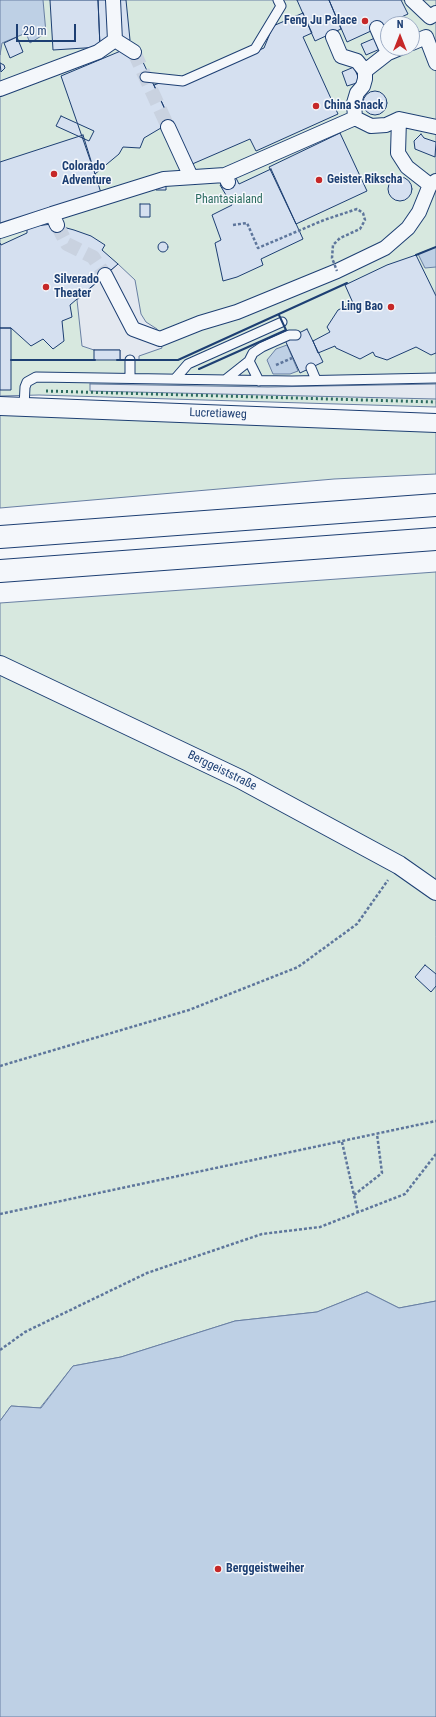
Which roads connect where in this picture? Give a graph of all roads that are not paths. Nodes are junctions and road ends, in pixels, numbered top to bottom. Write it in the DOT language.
graph roads {
  1 [pos="113,0"];
  2 [pos="412,0"];
  3 [pos="280,3"];
  4 [pos="433,15"];
  5 [pos="377,28"];
  6 [pos="380,32"];
  7 [pos="332,37"];
  8 [pos="426,37"];
  9 [pos="115,40"];
  10 [pos="420,40"];
  11 [pos="134,52"];
  12 [pos="386,56"];
  13 [pos="436,63"];
  14 [pos="365,71"];
  15 [pos="145,77"];
  16 [pos="0,89"];
  17 [pos="355,118"];
  18 [pos="399,119"];
  19 [pos="168,127"];
  20 [pos="436,127"];
  21 [pos="191,177"];
  22 [pos="433,183"];
  23 [pos="0,231"];
  24 [pos="106,275"];
  25 [pos="282,322"];
  26 [pos="296,335"];
  27 [pos="130,360"];
  28 [pos="250,361"];
  29 [pos="311,368"];
  30 [pos="130,378"];
  31 [pos="436,378"];
  32 [pos="175,379"];
  33 [pos="226,380"];
  34 [pos="316,380"];
  35 [pos="259,381"];
  36 [pos="0,406"];
  37 [pos="24,407"];
  38 [pos="436,423"];
  39 [pos="436,505"];
  40 [pos="0,537"];
  41 [pos="436,539"];
  42 [pos="0,571"];
  43 [pos="0,665"];
  44 [pos="436,891"];
  1 -- 9 [label="street"];
  2 -- 4 [label="street"];
  3 -- 15 [label="lane"];
  4 -- 8 [label="street"];
  5 -- 6 [label="street"];
  7 -- 14 [label="street"];
  8 -- 10 [label="street"];
  8 -- 13 [label="street"];
  9 -- 11 [label="street"];
  9 -- 16 [label="street"];
  12 -- 14 [label="street"];
  14 -- 17 [label="street"];
  17 -- 18 [label="street"];
  17 -- 21 [label="street"];
  18 -- 20 [label="street"];
  18 -- 22 [label="street"];
  19 -- 21 [label="street"];
  21 -- 23 [label="street"];
  22 -- 24 [label="street"];
  25 -- 32 [label="lane"];
  26 -- 28 [label="lane"];
  27 -- 30 [label="lane"];
  28 -- 33 [label="lane"];
  28 -- 35 [label="lane"];
  29 -- 34 [label="lane"];
  30 -- 32 [label="lane"];
  30 -- 37 [label="lane"];
  31 -- 34 [label="lane"];
  32 -- 33 [label="lane"];
  33 -- 35 [label="lane"];
  34 -- 35 [label="lane"];
  36 -- 37 [label="street, Lucretiaweg"];
  37 -- 38 [label="street, Lucretiaweg"];
  39 -- 40 [label="highway"];
  41 -- 42 [label="highway"];
  43 -- 44 [label="street, Berggeiststraße"];
}
